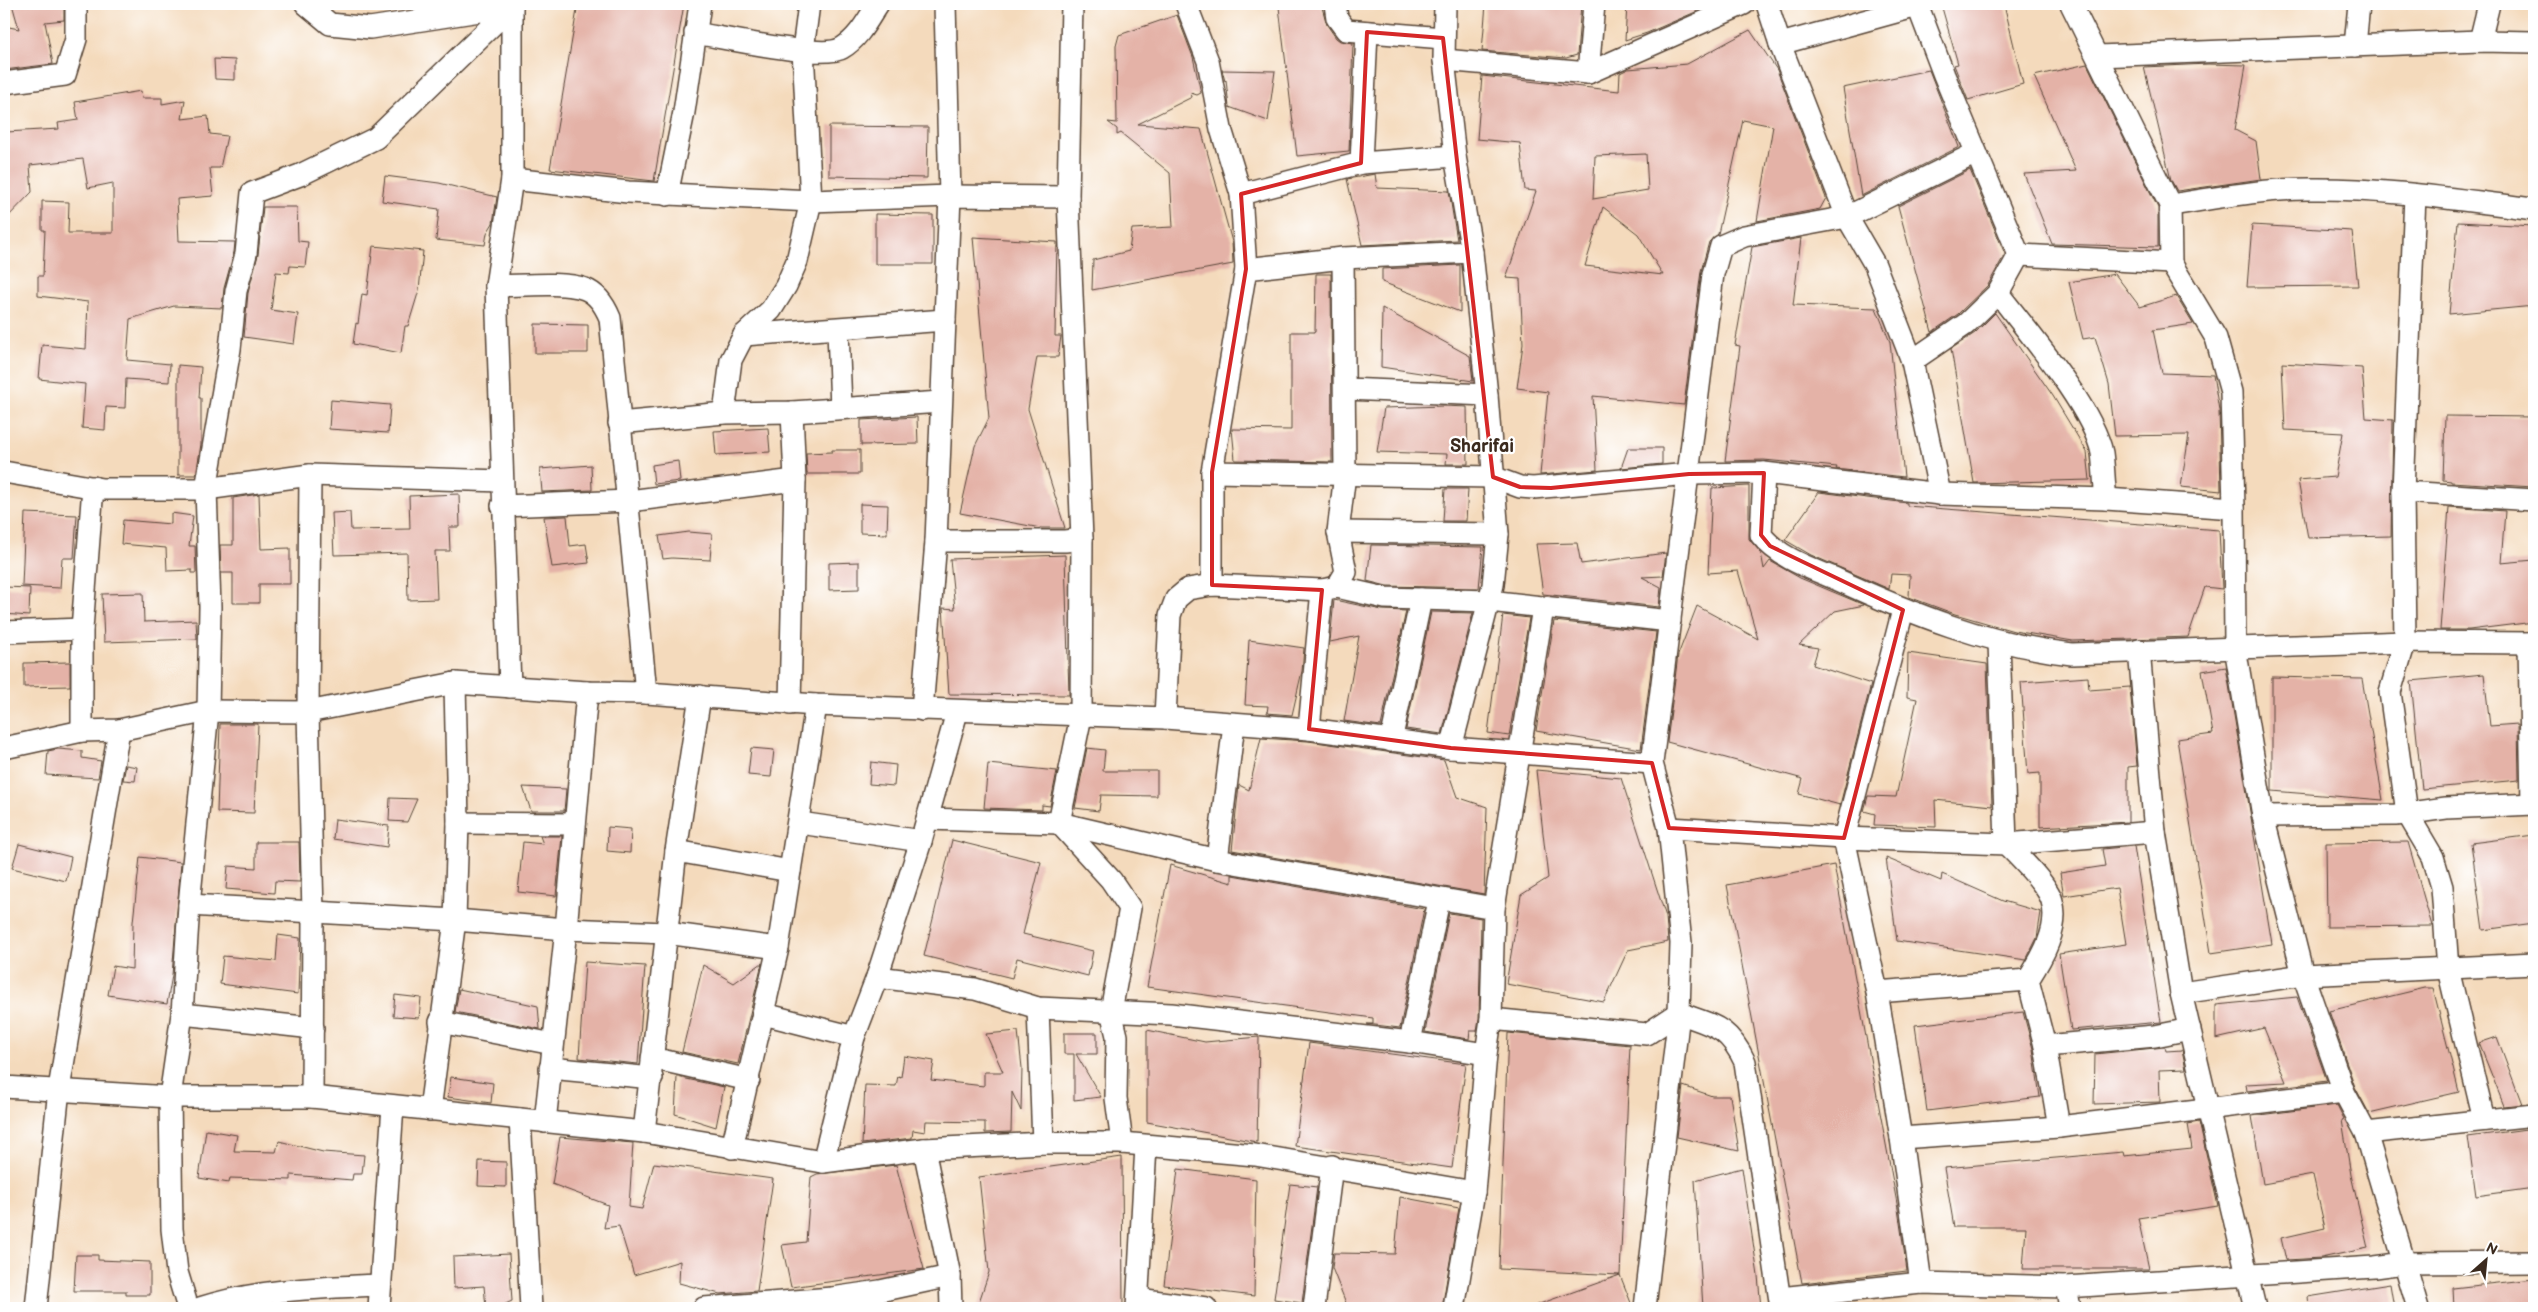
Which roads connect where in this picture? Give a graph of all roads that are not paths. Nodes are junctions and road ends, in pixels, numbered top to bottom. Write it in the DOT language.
graph roads {
  1 [pos="76,4"];
  2 [pos="306,4"];
  3 [pos="700,4"];
  4 [pos="809,4"];
  5 [pos="878,4"];
  6 [pos="945,4"];
  7 [pos="1072,4"];
  8 [pos="1186,4"];
  9 [pos="1335,4"];
  10 [pos="1445,4"];
  11 [pos="1594,4"];
  12 [pos="1744,4"];
  13 [pos="1767,4"];
  14 [pos="2071,4"];
  15 [pos="2359,4"];
  16 [pos="2489,4"];
  17 [pos="512,5"];
  18 [pos="1918,5"];
  19 [pos="1366,32"];
  20 [pos="694,33"];
  21 [pos="1443,38"];
  22 [pos="2480,41"];
  23 [pos="2534,42"];
  24 [pos="1780,44"];
  25 [pos="2355,46"];
  26 [pos="803,50"];
  27 [pos="2098,56"];
  28 [pos="1444,60"];
  29 [pos="1588,73"];
  30 [pos="4,83"];
  31 [pos="1976,153"];
  32 [pos="1455,156"];
  33 [pos="1361,163"];
  34 [pos="512,179"];
  35 [pos="1242,194"];
  36 [pos="667,195"];
  37 [pos="2415,195"];
  38 [pos="950,196"];
  39 [pos="1068,197"];
  40 [pos="810,201"];
  41 [pos="2170,205"];
  42 [pos="2534,209"];
  43 [pos="1847,217"];
  44 [pos="1472,252"];
  45 [pos="2019,255"];
  46 [pos="1343,258"];
  47 [pos="2171,263"];
  48 [pos="1246,269"];
  49 [pos="496,286"];
  50 [pos="1998,293"];
  51 [pos="944,320"];
  52 [pos="838,330"];
  53 [pos="744,335"];
  54 [pos="1912,361"];
  55 [pos="1346,389"];
  56 [pos="1487,395"];
  57 [pos="941,402"];
  58 [pos="841,408"];
  59 [pos="724,412"];
  60 [pos="792,412"];
  61 [pos="620,423"];
  62 [pos="4,472"];
  63 [pos="1212,472"];
  64 [pos="1764,473"];
  65 [pos="1345,474"];
  66 [pos="1689,474"];
  67 [pos="310,475"];
  68 [pos="1494,477"];
  69 [pos="795,480"];
  70 [pos="502,481"];
  71 [pos="93,487"];
  72 [pos="206,488"];
  73 [pos="2403,492"];
  74 [pos="1940,494"];
  75 [pos="2106,499"];
  76 [pos="2534,500"];
  77 [pos="629,501"];
  78 [pos="502,506"];
  79 [pos="2234,508"];
  80 [pos="1338,532"];
  81 [pos="1498,534"];
  82 [pos="1082,539"];
  83 [pos="936,540"];
  84 [pos="1212,585"];
  85 [pos="1330,588"];
  86 [pos="1421,599"];
  87 [pos="1489,601"];
  88 [pos="1543,608"];
  89 [pos="1903,610"];
  90 [pos="1670,621"];
  91 [pos="82,629"];
  92 [pos="4,632"];
  93 [pos="1999,642"];
  94 [pos="2405,642"];
  95 [pos="2532,643"];
  96 [pos="2235,647"];
  97 [pos="2139,650"];
  98 [pos="455,684"];
  99 [pos="510,688"];
  100 [pos="586,692"];
  101 [pos="646,693"];
  102 [pos="700,696"];
  103 [pos="790,704"];
  104 [pos="816,705"];
  105 [pos="922,710"];
  106 [pos="208,711"];
  107 [pos="308,712"];
  108 [pos="957,712"];
  109 [pos="1081,716"];
  110 [pos="1165,718"];
  111 [pos="1234,724"];
  112 [pos="1309,728"];
  113 [pos="119,730"];
  114 [pos="82,731"];
  115 [pos="1391,741"];
  116 [pos="4,748"];
  117 [pos="1451,748"];
  118 [pos="1518,753"];
  119 [pos="1652,763"];
  120 [pos="2533,803"];
  121 [pos="2407,813"];
  122 [pos="2263,816"];
  123 [pos="927,819"];
  124 [pos="458,823"];
  125 [pos="800,823"];
  126 [pos="575,824"];
  127 [pos="1059,824"];
  128 [pos="1669,828"];
  129 [pos="2155,832"];
  130 [pos="1844,838"];
  131 [pos="921,841"];
  132 [pos="2006,844"];
  133 [pos="676,851"];
  134 [pos="1217,860"];
  135 [pos="790,871"];
  136 [pos="1439,900"];
  137 [pos="189,905"];
  138 [pos="1494,908"];
  139 [pos="313,913"];
  140 [pos="455,920"];
  141 [pos="566,929"];
  142 [pos="666,932"];
  143 [pos="778,948"];
  144 [pos="2534,964"];
  145 [pos="2448,969"];
  146 [pos="2304,976"];
  147 [pos="877,977"];
  148 [pos="2028,980"];
  149 [pos="1877,992"];
  150 [pos="2181,993"];
  151 [pos="1038,1008"];
  152 [pos="1110,1011"];
  153 [pos="1679,1013"];
  154 [pos="182,1014"];
  155 [pos="764,1014"];
  156 [pos="1491,1019"];
  157 [pos="440,1022"];
  158 [pos="313,1028"];
  159 [pos="2190,1029"];
  160 [pos="854,1037"];
  161 [pos="1410,1042"];
  162 [pos="553,1044"];
  163 [pos="2045,1046"];
  164 [pos="1486,1054"];
  165 [pos="550,1068"];
  166 [pos="652,1068"];
  167 [pos="749,1080"];
  168 [pos="4,1087"];
  169 [pos="58,1089"];
  170 [pos="2344,1092"];
  171 [pos="170,1097"];
  172 [pos="312,1097"];
  173 [pos="393,1106"];
  174 [pos="2209,1108"];
  175 [pos="430,1110"];
  176 [pos="2534,1114"];
  177 [pos="520,1119"];
  178 [pos="2484,1120"];
  179 [pos="545,1122"];
  180 [pos="2059,1127"];
  181 [pos="644,1132"];
  182 [pos="2366,1133"];
  183 [pos="1901,1138"];
  184 [pos="1043,1143"];
  185 [pos="1122,1143"];
  186 [pos="1146,1146"];
  187 [pos="732,1148"];
  188 [pos="924,1149"];
  189 [pos="822,1162"];
  190 [pos="1332,1166"];
  191 [pos="1474,1192"];
  192 [pos="2404,1262"];
  193 [pos="2534,1262"];
  194 [pos="950,1276"];
  195 [pos="2248,1276"];
  196 [pos="1921,1283"];
  197 [pos="379,1285"];
  198 [pos="2066,1287"];
  199 [pos="1780,1303"];
  200 [pos="1138,1304"];
  201 [pos="756,1306"];
  202 [pos="36,1308"];
  203 [pos="188,1308"];
  204 [pos="200,1308"];
  205 [pos="378,1308"];
  206 [pos="531,1308"];
  207 [pos="704,1308"];
  208 [pos="951,1308"];
  209 [pos="1206,1308"];
  210 [pos="1314,1308"];
  211 [pos="1454,1308"];
  212 [pos="1645,1308"];
  213 [pos="2070,1308"];
  214 [pos="2255,1308"];
  215 [pos="2418,1308"];
  1 -- 30 [label="street"];
  2 -- 17 [label="street"];
  3 -- 20 [label="street"];
  4 -- 26 [label="street"];
  5 -- 26 [label="street"];
  6 -- 38 [label="street"];
  7 -- 39 [label="street"];
  8 -- 35 [label="street"];
  9 -- 19 [label="street"];
  10 -- 21 [label="street"];
  11 -- 29 [label="street"];
  12 -- 29 [label="street"];
  13 -- 24 [label="street"];
  14 -- 27 [label="street"];
  15 -- 25 [label="street"];
  16 -- 22 [label="street"];
  17 -- 34 [label="street"];
  17 -- 72 [label="street"];
  18 -- 24 [label="street"];
  18 -- 31 [label="street"];
  19 -- 21 [label="street"];
  19 -- 33 [label="street"];
  20 -- 26 [label="street"];
  20 -- 36 [label="street"];
  21 -- 28 [label="street"];
  22 -- 23 [label="street"];
  22 -- 25 [label="street"];
  24 -- 43 [label="street"];
  25 -- 27 [label="street"];
  26 -- 40 [label="street"];
  27 -- 41 [label="street"];
  28 -- 29 [label="street"];
  28 -- 32 [label="street"];
  31 -- 43 [label="street"];
  31 -- 45 [label="street"];
  32 -- 33 [label="street"];
  32 -- 44 [label="street"];
  33 -- 35 [label="street"];
  34 -- 36 [label="street"];
  34 -- 49 [label="street"];
  35 -- 48 [label="street"];
  36 -- 40 [label="street"];
  37 -- 41 [label="street"];
  37 -- 42 [label="street"];
  37 -- 73 [label="street"];
  38 -- 39 [label="street"];
  38 -- 40 [label="street"];
  38 -- 51 [label="street"];
  39 -- 82 [label="street"];
  40 -- 53 [label="street"];
  41 -- 47 [label="street"];
  43 -- 54 [label="street"];
  43 -- 66 [label="street"];
  44 -- 46 [label="street"];
  44 -- 56 [label="street"];
  45 -- 47 [label="street"];
  45 -- 50 [label="street"];
  46 -- 48 [label="street"];
  46 -- 55 [label="street"];
  47 -- 79 [label="street"];
  48 -- 63 [label="street"];
  49 -- 61 [label="street"];
  49 -- 70 [label="street"];
  50 -- 54 [label="street"];
  50 -- 75 [label="street"];
  51 -- 52 [label="street"];
  51 -- 57 [label="street"];
  52 -- 53 [label="street"];
  52 -- 58 [label="street"];
  53 -- 59 [label="street"];
  54 -- 74 [label="street"];
  55 -- 56 [label="street"];
  55 -- 65 [label="street"];
  56 -- 68 [label="street"];
  57 -- 58 [label="street"];
  57 -- 83 [label="street"];
  58 -- 60 [label="street"];
  59 -- 60 [label="street"];
  59 -- 61 [label="street"];
  60 -- 69 [label="street"];
  61 -- 77 [label="street"];
  62 -- 71 [label="street"];
  63 -- 65 [label="street"];
  63 -- 84 [label="street"];
  64 -- 66 [label="street"];
  64 -- 74 [label="street"];
  64 -- 89 [label="street"];
  65 -- 68 [label="street"];
  65 -- 80 [label="street"];
  66 -- 68 [label="street"];
  66 -- 90 [label="street"];
  67 -- 70 [label="street"];
  67 -- 72 [label="street"];
  67 -- 107 [label="street"];
  68 -- 81 [label="street"];
  69 -- 77 [label="street"];
  69 -- 103 [label="street"];
  70 -- 78 [label="street"];
  71 -- 72 [label="street"];
  71 -- 91 [label="street"];
  72 -- 106 [label="street"];
  73 -- 76 [label="street"];
  73 -- 94 [label="street"];
  74 -- 75 [label="street"];
  75 -- 79 [label="street"];
  77 -- 78 [label="street"];
  77 -- 101 [label="street"];
  78 -- 99 [label="street"];
  79 -- 96 [label="street"];
  80 -- 81 [label="street"];
  80 -- 85 [label="street"];
  81 -- 87 [label="street"];
  82 -- 83 [label="street"];
  82 -- 109 [label="street"];
  83 -- 105 [label="street"];
  84 -- 85 [label="street"];
  84 -- 110 [label="street"];
  85 -- 86 [label="street"];
  85 -- 112 [label="street"];
  86 -- 87 [label="street"];
  86 -- 115 [label="street"];
  87 -- 88 [label="street"];
  87 -- 117 [label="street"];
  88 -- 90 [label="street"];
  88 -- 118 [label="street"];
  89 -- 93 [label="street"];
  89 -- 130 [label="street"];
  90 -- 119 [label="street"];
  91 -- 92 [label="street"];
  91 -- 114 [label="street"];
  93 -- 97 [label="street"];
  93 -- 132 [label="street"];
  94 -- 95 [label="street"];
  94 -- 96 [label="street"];
  94 -- 121 [label="street"];
  95 -- 120 [label="street"];
  96 -- 97 [label="street"];
  96 -- 122 [label="street"];
  97 -- 129 [label="street"];
  98 -- 99 [label="street"];
  98 -- 107 [label="street"];
  98 -- 124 [label="street"];
  99 -- 100 [label="street"];
  100 -- 101 [label="street"];
  100 -- 126 [label="street"];
  101 -- 102 [label="street"];
  102 -- 103 [label="street"];
  102 -- 133 [label="street"];
  103 -- 104 [label="street"];
  104 -- 105 [label="street"];
  104 -- 125 [label="street"];
  105 -- 108 [label="street"];
  106 -- 107 [label="street"];
  106 -- 113 [label="street"];
  106 -- 137 [label="street"];
  107 -- 139 [label="street"];
  108 -- 109 [label="street"];
  108 -- 123 [label="street"];
  109 -- 110 [label="street"];
  109 -- 127 [label="street"];
  110 -- 111 [label="street"];
  111 -- 112 [label="street"];
  111 -- 134 [label="street"];
  112 -- 115 [label="street"];
  113 -- 114 [label="street"];
  113 -- 169 [label="street"];
  114 -- 116 [label="street"];
  115 -- 117 [label="street"];
  117 -- 118 [label="street"];
  118 -- 119 [label="street"];
  118 -- 138 [label="street"];
  119 -- 128 [label="street"];
  120 -- 121 [label="street"];
  121 -- 122 [label="street"];
  121 -- 145 [label="street"];
  122 -- 146 [label="street"];
  123 -- 127 [label="street"];
  123 -- 131 [label="street"];
  124 -- 126 [label="street"];
  124 -- 140 [label="street"];
  125 -- 131 [label="street"];
  125 -- 135 [label="street"];
  126 -- 141 [label="street"];
  127 -- 134 [label="street"];
  127 -- 152 [label="street"];
  128 -- 130 [label="street"];
  128 -- 153 [label="street"];
  129 -- 132 [label="street"];
  129 -- 150 [label="street"];
  130 -- 132 [label="street"];
  130 -- 149 [label="street"];
  131 -- 147 [label="street"];
  132 -- 148 [label="street"];
  133 -- 135 [label="street"];
  133 -- 142 [label="street"];
  134 -- 136 [label="street"];
  135 -- 143 [label="street"];
  136 -- 138 [label="street"];
  136 -- 161 [label="street"];
  137 -- 139 [label="street"];
  137 -- 154 [label="street"];
  138 -- 156 [label="street"];
  139 -- 140 [label="street"];
  139 -- 158 [label="street"];
  140 -- 141 [label="street"];
  140 -- 157 [label="street"];
  141 -- 142 [label="street"];
  141 -- 162 [label="street"];
  142 -- 143 [label="street"];
  142 -- 166 [label="street"];
  143 -- 155 [label="street"];
  144 -- 145 [label="street"];
  145 -- 146 [label="street"];
  145 -- 178 [label="street"];
  146 -- 150 [label="street"];
  146 -- 170 [label="street"];
  147 -- 151 [label="street"];
  147 -- 160 [label="street"];
  148 -- 149 [label="street"];
  148 -- 163 [label="street"];
  149 -- 183 [label="street"];
  150 -- 159 [label="street"];
  151 -- 152 [label="street"];
  151 -- 184 [label="street"];
  152 -- 161 [label="street"];
  152 -- 185 [label="street"];
  153 -- 156 [label="street"];
  153 -- 199 [label="street"];
  153 -- 212 [label="street"];
  154 -- 158 [label="street"];
  154 -- 171 [label="street"];
  155 -- 160 [label="street"];
  155 -- 167 [label="street"];
  156 -- 164 [label="street"];
  157 -- 162 [label="street"];
  157 -- 175 [label="street"];
  158 -- 172 [label="street"];
  159 -- 163 [label="street"];
  159 -- 174 [label="street"];
  160 -- 189 [label="street"];
  161 -- 164 [label="street"];
  162 -- 165 [label="street"];
  163 -- 180 [label="street"];
  164 -- 191 [label="street"];
  165 -- 166 [label="street"];
  165 -- 179 [label="street"];
  166 -- 167 [label="street"];
  166 -- 181 [label="street"];
  167 -- 187 [label="street"];
  168 -- 169 [label="street"];
  169 -- 171 [label="street"];
  169 -- 202 [label="street"];
  170 -- 174 [label="street"];
  170 -- 182 [label="street"];
  171 -- 172 [label="street"];
  171 -- 203 [label="street"];
  172 -- 173 [label="street"];
  173 -- 175 [label="street"];
  173 -- 197 [label="street"];
  174 -- 180 [label="street"];
  174 -- 195 [label="street"];
  175 -- 177 [label="street"];
  176 -- 178 [label="street"];
  177 -- 179 [label="street"];
  177 -- 206 [label="street"];
  178 -- 182 [label="street"];
  179 -- 181 [label="street"];
  180 -- 183 [label="street"];
  181 -- 187 [label="street"];
  182 -- 192 [label="street"];
  183 -- 196 [label="street"];
  184 -- 185 [label="street"];
  184 -- 188 [label="street"];
  185 -- 186 [label="street"];
  186 -- 190 [label="street"];
  186 -- 200 [label="street"];
  187 -- 189 [label="street"];
  188 -- 189 [label="street"];
  188 -- 194 [label="street"];
  190 -- 191 [label="street"];
  190 -- 210 [label="street"];
  191 -- 211 [label="street"];
  192 -- 193 [label="street"];
  192 -- 195 [label="street"];
  192 -- 215 [label="street"];
  194 -- 201 [label="street"];
  194 -- 208 [label="street"];
  195 -- 198 [label="street"];
  195 -- 214 [label="street"];
  196 -- 198 [label="street"];
  196 -- 199 [label="street"];
  197 -- 204 [label="street"];
  197 -- 205 [label="street"];
  198 -- 213 [label="street"];
  200 -- 209 [label="street"];
  201 -- 207 [label="street"];
}
